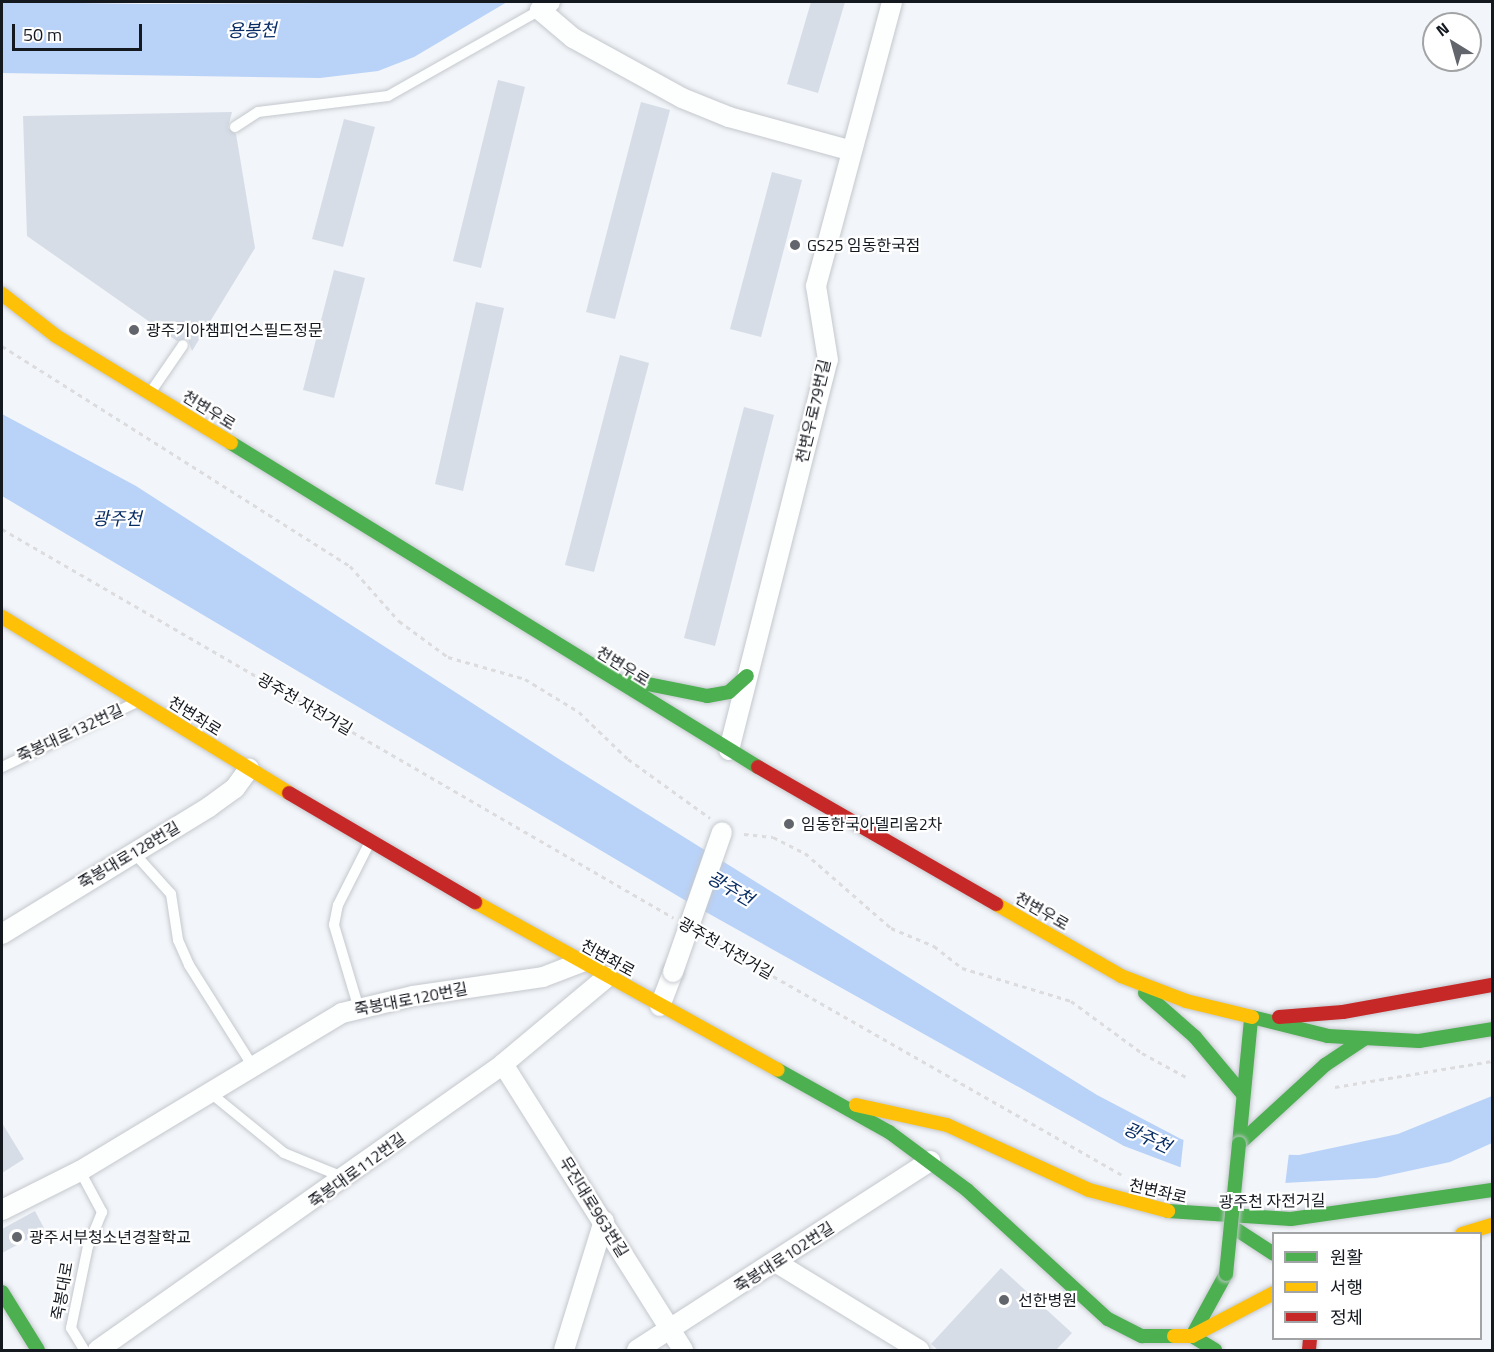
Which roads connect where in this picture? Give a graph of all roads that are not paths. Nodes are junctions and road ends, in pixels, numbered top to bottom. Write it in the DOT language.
graph roads {
  1 [pos="892,2"];
  2 [pos="545,6"];
  3 [pos="235,127"];
  4 [pos="849,150"];
  5 [pos="2,294"];
  6 [pos="183,345"];
  7 [pos="150,393"];
  8 [pos="2,617"];
  9 [pos="606,674"];
  10 [pos="747,676"];
  11 [pos="140,701"];
  12 [pos="729,750"];
  13 [pos="2,766"];
  14 [pos="249,769"];
  15 [pos="718,827"];
  16 [pos="370,843"];
  17 [pos="135,854"];
  18 [pos="2,934"];
  19 [pos="582,962"];
  20 [pos="1121,976"];
  21 [pos="607,977"];
  22 [pos="1492,985"];
  23 [pos="660,1006"];
  24 [pos="359,1009"];
  25 [pos="1251,1019"];
  26 [pos="1492,1029"];
  27 [pos="1364,1039"];
  28 [pos="503,1064"];
  29 [pos="252,1065"];
  30 [pos="208,1091"];
  31 [pos="1242,1093"];
  32 [pos="831,1100"];
  33 [pos="1239,1144"];
  34 [pos="930,1161"];
  35 [pos="80,1170"];
  36 [pos="347,1178"];
  37 [pos="1492,1190"];
  38 [pos="2,1210"];
  39 [pos="604,1221"];
  40 [pos="1492,1224"];
  41 [pos="1231,1226"];
  42 [pos="1465,1232"];
  43 [pos="1272,1253"];
  44 [pos="777,1263"];
  45 [pos="2,1292"];
  46 [pos="1272,1294"];
  47 [pos="670,1329"];
  48 [pos="1192,1336"];
  49 [pos="38,1350"];
  50 [pos="84,1350"];
  51 [pos="98,1350"];
  52 [pos="564,1350"];
  53 [pos="637,1350"];
  54 [pos="683,1350"];
  55 [pos="919,1350"];
  56 [pos="1170,1350"];
  57 [pos="1191,1350"];
  58 [pos="1215,1350"];
  1 -- 4 [label="street, 천변우로79번길"];
  2 -- 3 [label="lane"];
  2 -- 4 [label="street"];
  4 -- 10 [label="street, 천변우로79번길"];
  5 -- 7 [label="street, 천변우로"];
  6 -- 7 [label="lane"];
  7 -- 9 [label="street, 천변우로"];
  8 -- 11 [label="street, 천변좌로"];
  9 -- 10 [label="street"];
  9 -- 12 [label="street, 천변우로"];
  10 -- 12 [label="street, 천변우로79번길"];
  11 -- 13 [label="lane, 죽봉대로132번길"];
  11 -- 14 [label="street, 천변좌로"];
  12 -- 20 [label="street, 천변우로"];
  14 -- 16 [label="street, 천변좌로"];
  14 -- 17 [label="street, 죽봉대로128번길"];
  15 -- 23 [label="street, bridge"];
  16 -- 19 [label="street, 천변좌로"];
  16 -- 24 [label="lane"];
  17 -- 18 [label="street, 죽봉대로128번길"];
  17 -- 29 [label="lane"];
  19 -- 21 [label="street, 천변좌로"];
  19 -- 24 [label="street, 죽봉대로120번길"];
  20 -- 25 [label="street, 천변우로"];
  20 -- 31 [label="street"];
  21 -- 23 [label="street, 천변좌로"];
  21 -- 28 [label="street, 죽봉대로112번길"];
  22 -- 25 [label="street, 천변우로"];
  23 -- 32 [label="street, 천변좌로"];
  24 -- 29 [label="street, 죽봉대로120번길"];
  25 -- 27 [label="street, 천변우로"];
  25 -- 31 [label="street"];
  26 -- 27 [label="street, 천변우로"];
  27 -- 33 [label="street"];
  28 -- 36 [label="street, 죽봉대로112번길"];
  28 -- 39 [label="street, 무진대로963번길"];
  29 -- 30 [label="street, 죽봉대로120번길"];
  30 -- 35 [label="street, 죽봉대로120번길"];
  30 -- 36 [label="lane"];
  31 -- 33 [label="street"];
  32 -- 34 [label="street, 천변좌로"];
  32 -- 37 [label="street, 천변좌로"];
  33 -- 41 [label="street, bridge"];
  34 -- 44 [label="street, 죽봉대로102번길"];
  34 -- 48 [label="street, 천변좌로"];
  35 -- 38 [label="street, 죽봉대로120번길"];
  35 -- 50 [label="lane, 죽봉대로"];
  36 -- 51 [label="street, 죽봉대로112번길"];
  39 -- 47 [label="street, 무진대로963번길"];
  39 -- 52 [label="street"];
  40 -- 42 [label="street"];
  41 -- 43 [label="street"];
  41 -- 48 [label="street, bridge"];
  44 -- 47 [label="street, 죽봉대로102번길"];
  44 -- 55 [label="street"];
  45 -- 49 [label="street"];
  46 -- 48 [label="street, 천변좌로"];
  47 -- 53 [label="street, 죽봉대로102번길"];
  47 -- 54 [label="street, 무진대로963번길"];
  48 -- 56 [label="street"];
  48 -- 57 [label="street"];
  48 -- 58 [label="street"];
}
